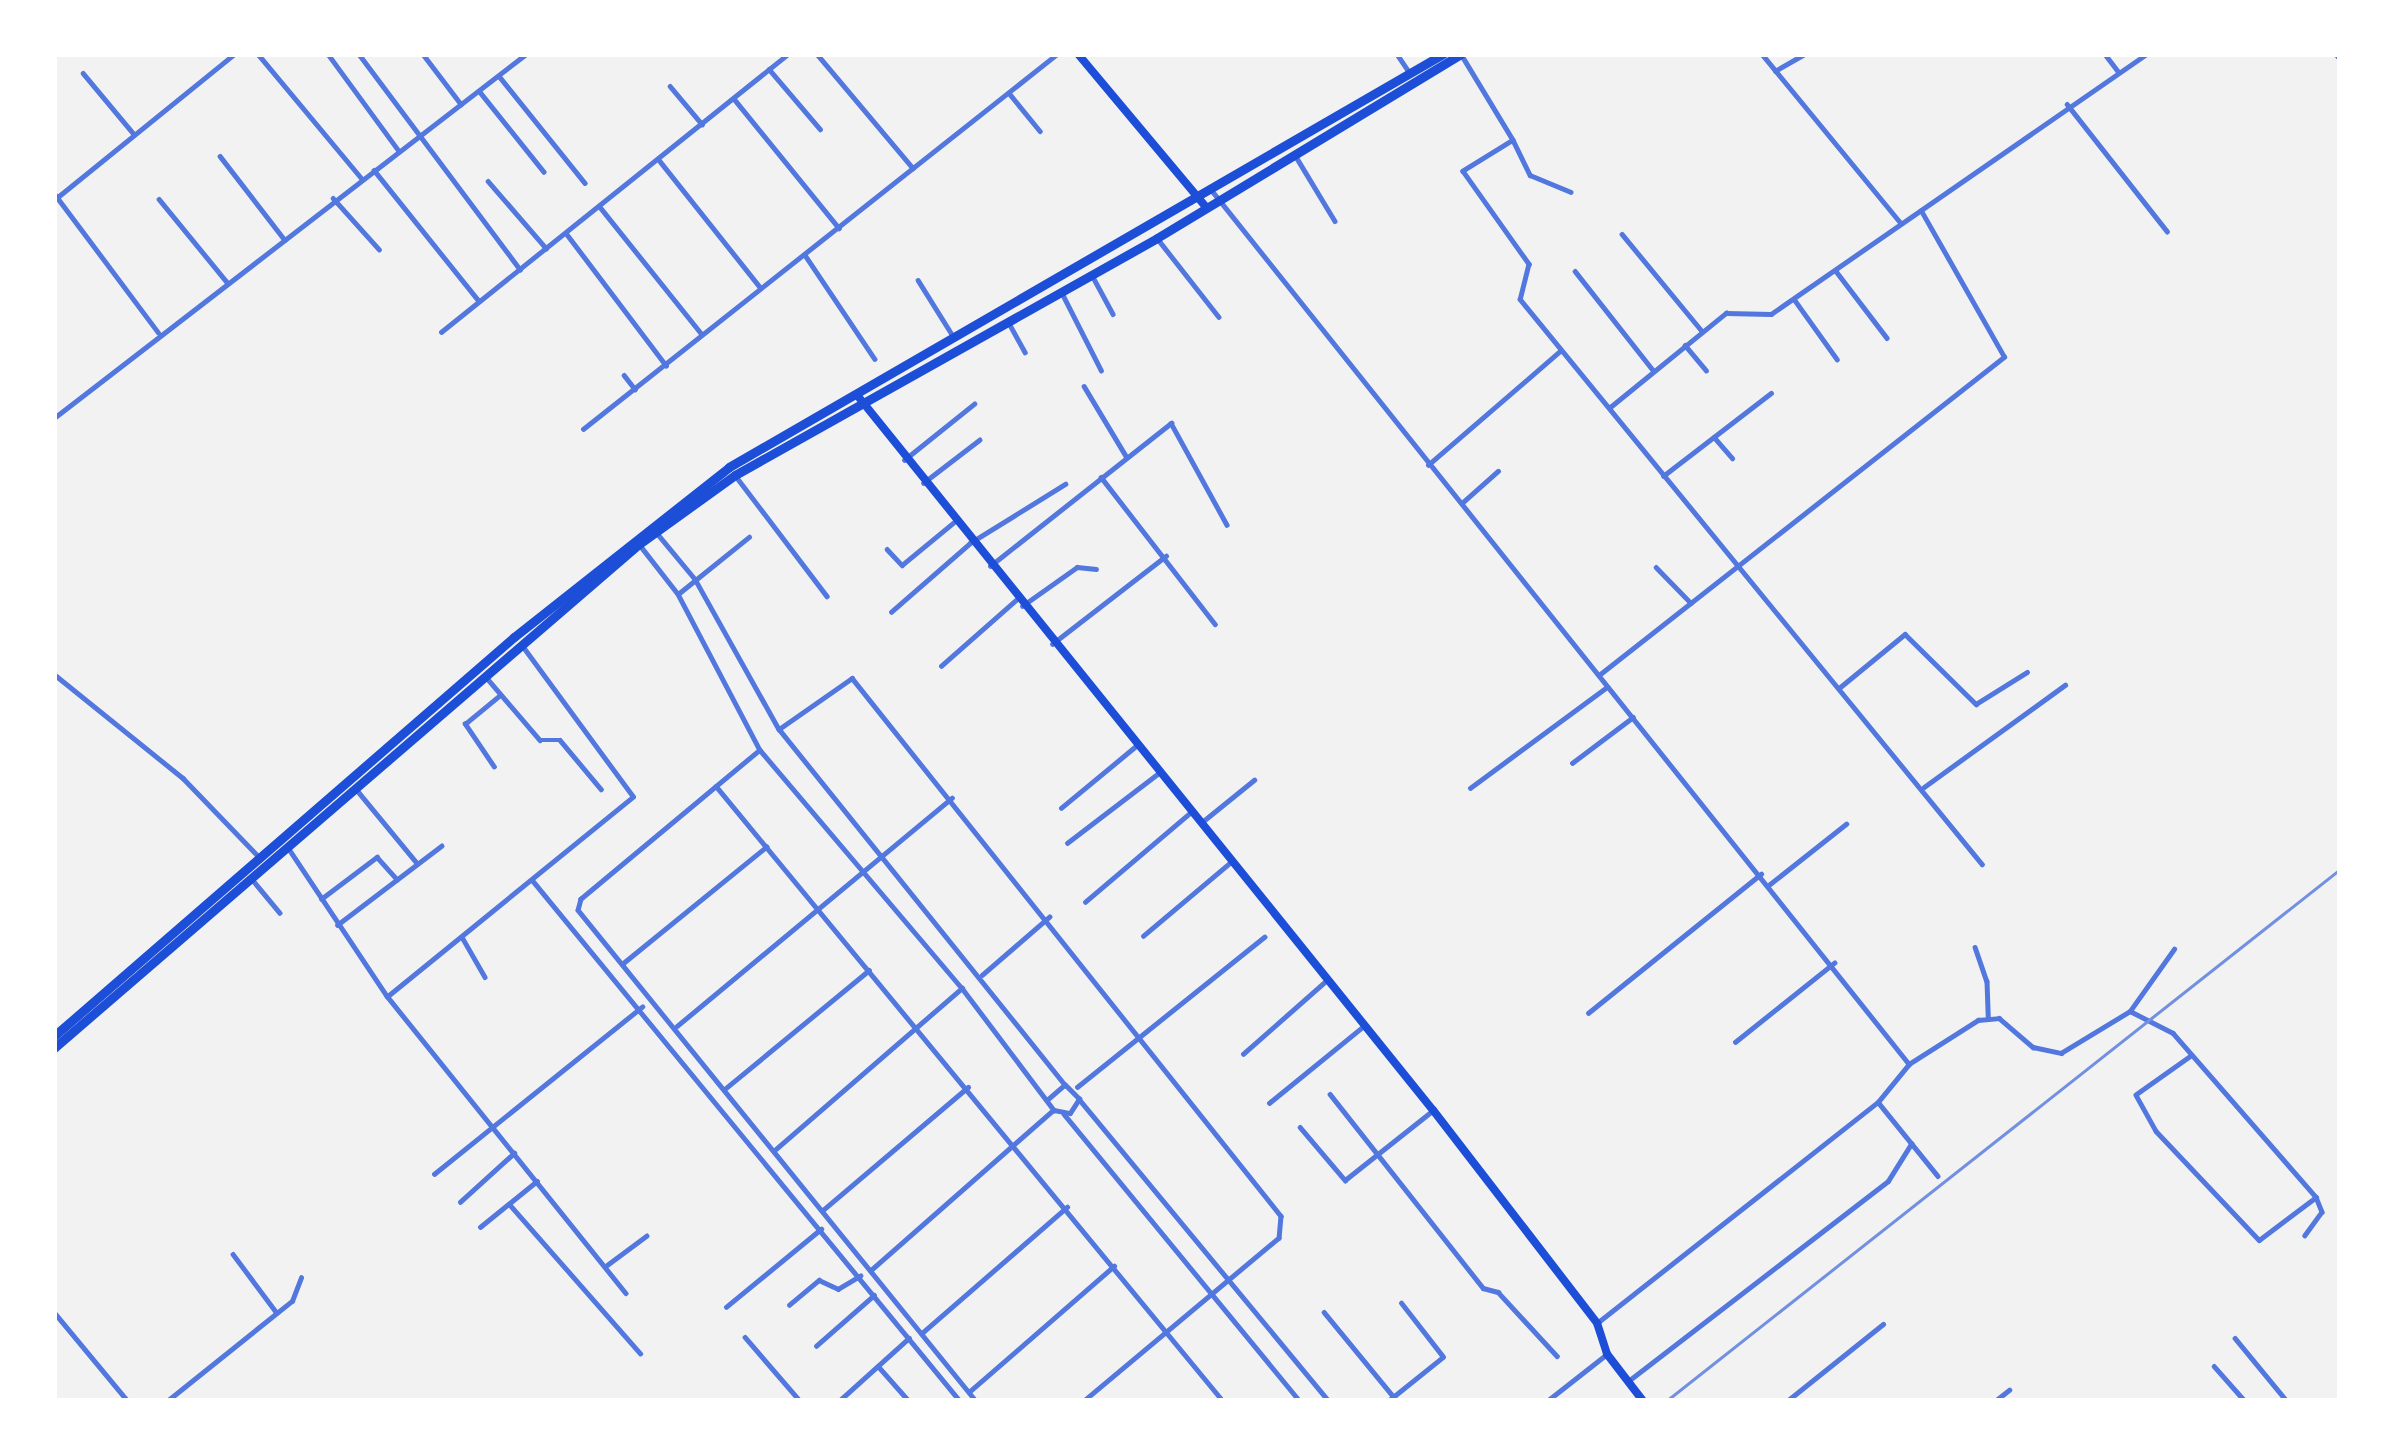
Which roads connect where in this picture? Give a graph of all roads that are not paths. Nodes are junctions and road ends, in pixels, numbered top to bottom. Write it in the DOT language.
graph roads {
  1 [pos="234,54"];
  2 [pos="258,54"];
  3 [pos="328,54"];
  4 [pos="359,54"];
  5 [pos="423,54"];
  6 [pos="788,54"];
  7 [pos="817,54"];
  8 [pos="1057,54"];
  9 [pos="1078,54"];
  10 [pos="1397,54"];
  11 [pos="1443,54"];
  12 [pos="1461,54"];
  13 [pos="1762,54"];
  14 [pos="1805,54"];
  15 [pos="2105,54"];
  16 [pos="2147,54"];
  17 [pos="2186,54"];
  18 [pos="2205,54"];
  19 [pos="521,56"];
  20 [pos="769,69"];
  21 [pos="1775,71"];
  22 [pos="2118,71"];
  23 [pos="82,73"];
  24 [pos="1411,74"];
  25 [pos="499,76"];
  26 [pos="670,86"];
  27 [pos="478,90"];
  28 [pos="1009,92"];
  29 [pos="735,100"];
  30 [pos="461,104"];
  31 [pos="2067,104"];
  32 [pos="702,124"];
  33 [pos="820,128"];
  34 [pos="1040,131"];
  35 [pos="134,133"];
  36 [pos="419,133"];
  37 [pos="1513,140"];
  38 [pos="399,151"];
  39 [pos="1294,154"];
  40 [pos="220,156"];
  41 [pos="659,160"];
  42 [pos="913,168"];
  43 [pos="374,170"];
  44 [pos="544,172"];
  45 [pos="362,179"];
  46 [pos="488,181"];
  47 [pos="585,183"];
  48 [pos="1571,192"];
  49 [pos="55,196"];
  50 [pos="1216,196"];
  51 [pos="333,198"];
  52 [pos="159,199"];
  53 [pos="1203,204"];
  54 [pos="600,207"];
  55 [pos="1921,211"];
  56 [pos="1335,221"];
  57 [pos="1901,223"];
  58 [pos="839,228"];
  59 [pos="2167,231"];
  60 [pos="566,233"];
  61 [pos="1622,234"];
  62 [pos="1157,238"];
  63 [pos="285,240"];
  64 [pos="379,248"];
  65 [pos="546,248"];
  66 [pos="805,255"];
  67 [pos="520,269"];
  68 [pos="1575,271"];
  69 [pos="1836,271"];
  70 [pos="1091,274"];
  71 [pos="918,280"];
  72 [pos="226,281"];
  73 [pos="762,289"];
  74 [pos="1061,291"];
  75 [pos="1794,299"];
  76 [pos="478,302"];
  77 [pos="1113,314"];
  78 [pos="1219,317"];
  79 [pos="1007,320"];
  80 [pos="1702,331"];
  81 [pos="441,332"];
  82 [pos="159,333"];
  83 [pos="703,336"];
  84 [pos="1887,338"];
  85 [pos="955,339"];
  86 [pos="1685,345"];
  87 [pos="1560,351"];
  88 [pos="1025,352"];
  89 [pos="874,359"];
  90 [pos="1837,359"];
  91 [pos="666,365"];
  92 [pos="1101,370"];
  93 [pos="1653,370"];
  94 [pos="1706,370"];
  95 [pos="624,376"];
  96 [pos="1084,386"];
  97 [pos="635,389"];
  98 [pos="1771,393"];
  99 [pos="859,399"];
  100 [pos="974,404"];
  101 [pos="1609,408"];
  102 [pos="54,418"];
  103 [pos="584,430"];
  104 [pos="1714,437"];
  105 [pos="979,440"];
  106 [pos="1126,456"];
  107 [pos="1732,458"];
  108 [pos="904,460"];
  109 [pos="1427,466"];
  110 [pos="1498,471"];
  111 [pos="735,475"];
  112 [pos="1101,476"];
  113 [pos="1663,476"];
  114 [pos="922,483"];
  115 [pos="1065,484"];
  116 [pos="1460,505"];
  117 [pos="953,523"];
  118 [pos="1227,525"];
  119 [pos="656,532"];
  120 [pos="749,537"];
  121 [pos="970,543"];
  122 [pos="639,544"];
  123 [pos="887,549"];
  124 [pos="1167,555"];
  125 [pos="1739,565"];
  126 [pos="990,566"];
  127 [pos="1656,567"];
  128 [pos="1096,569"];
  129 [pos="695,579"];
  130 [pos="678,594"];
  131 [pos="826,596"];
  132 [pos="1019,603"];
  133 [pos="1691,603"];
  134 [pos="891,612"];
  135 [pos="1214,624"];
  136 [pos="1052,644"];
  137 [pos="522,646"];
  138 [pos="941,666"];
  139 [pos="2027,672"];
  140 [pos="54,674"];
  141 [pos="1599,675"];
  142 [pos="486,677"];
  143 [pos="2065,685"];
  144 [pos="1607,687"];
  145 [pos="1839,688"];
  146 [pos="500,695"];
  147 [pos="1633,717"];
  148 [pos="779,729"];
  149 [pos="1136,746"];
  150 [pos="760,750"];
  151 [pos="1572,763"];
  152 [pos="494,767"];
  153 [pos="1159,773"];
  154 [pos="1254,780"];
  155 [pos="716,786"];
  156 [pos="601,788"];
  157 [pos="1470,788"];
  158 [pos="1922,788"];
  159 [pos="356,789"];
  160 [pos="952,798"];
  161 [pos="1061,808"];
  162 [pos="1191,812"];
  163 [pos="1200,823"];
  164 [pos="1846,824"];
  165 [pos="1067,843"];
  166 [pos="441,846"];
  167 [pos="288,847"];
  168 [pos="766,847"];
  169 [pos="884,854"];
  170 [pos="260,858"];
  171 [pos="1232,862"];
  172 [pos="417,863"];
  173 [pos="1982,864"];
  174 [pos="862,872"];
  175 [pos="1761,874"];
  176 [pos="251,878"];
  177 [pos="397,879"];
  178 [pos="533,881"];
  179 [pos="1769,884"];
  180 [pos="320,900"];
  181 [pos="1084,902"];
  182 [pos="819,906"];
  183 [pos="280,913"];
  184 [pos="1049,917"];
  185 [pos="337,925"];
  186 [pos="1143,935"];
  187 [pos="462,936"];
  188 [pos="1264,937"];
  189 [pos="1975,947"];
  190 [pos="2174,949"];
  191 [pos="1835,962"];
  192 [pos="622,964"];
  193 [pos="869,970"];
  194 [pos="982,975"];
  195 [pos="485,977"];
  196 [pos="1328,979"];
  197 [pos="962,988"];
  198 [pos="387,996"];
  199 [pos="642,1007"];
  200 [pos="2130,1012"];
  201 [pos="1588,1013"];
  202 [pos="1988,1016"];
  203 [pos="1365,1025"];
  204 [pos="677,1026"];
  205 [pos="918,1027"];
  206 [pos="1141,1034"];
  207 [pos="54,1036"];
  208 [pos="1735,1042"];
  209 [pos="54,1048"];
  210 [pos="1244,1054"];
  211 [pos="2191,1056"];
  212 [pos="1910,1064"];
  213 [pos="1065,1084"];
  214 [pos="968,1087"];
  215 [pos="726,1088"];
  216 [pos="1075,1089"];
  217 [pos="1330,1094"];
  218 [pos="1049,1099"];
  219 [pos="1079,1100"];
  220 [pos="1878,1102"];
  221 [pos="1269,1103"];
  222 [pos="1054,1110"];
  223 [pos="1432,1110"];
  224 [pos="1064,1114"];
  225 [pos="493,1127"];
  226 [pos="1300,1127"];
  227 [pos="1014,1143"];
  228 [pos="1910,1144"];
  229 [pos="776,1150"];
  230 [pos="514,1153"];
  231 [pos="1378,1155"];
  232 [pos="434,1174"];
  233 [pos="1938,1176"];
  234 [pos="537,1181"];
  235 [pos="2317,1197"];
  236 [pos="460,1202"];
  237 [pos="511,1206"];
  238 [pos="1067,1207"];
  239 [pos="823,1210"];
  240 [pos="479,1228"];
  241 [pos="821,1229"];
  242 [pos="2305,1234"];
  243 [pos="646,1236"];
  244 [pos="233,1254"];
  245 [pos="605,1266"];
  246 [pos="1114,1266"];
  247 [pos="871,1270"];
  248 [pos="860,1276"];
  249 [pos="301,1278"];
  250 [pos="1234,1279"];
  251 [pos="626,1293"];
  252 [pos="874,1295"];
  253 [pos="1214,1295"];
  254 [pos="1401,1303"];
  255 [pos="789,1305"];
  256 [pos="726,1307"];
  257 [pos="54,1312"];
  258 [pos="1324,1312"];
  259 [pos="278,1314"];
  260 [pos="1597,1323"];
  261 [pos="1883,1324"];
  262 [pos="922,1333"];
  263 [pos="1168,1333"];
  264 [pos="745,1337"];
  265 [pos="2235,1338"];
  266 [pos="910,1339"];
  267 [pos="816,1346"];
  268 [pos="640,1353"];
  269 [pos="1607,1354"];
  270 [pos="1558,1356"];
  271 [pos="878,1366"];
  272 [pos="2214,1366"];
  273 [pos="1627,1382"];
  274 [pos="2008,1390"];
  275 [pos="969,1392"];
  276 [pos="1393,1400"];
  277 [pos="128,1401"];
  278 [pos="167,1401"];
  279 [pos="800,1401"];
  280 [pos="839,1401"];
  281 [pos="909,1401"];
  282 [pos="960,1401"];
  283 [pos="976,1401"];
  284 [pos="1084,1401"];
  285 [pos="1223,1401"];
  286 [pos="1300,1401"];
  287 [pos="1330,1401"];
  288 [pos="1547,1401"];
  289 [pos="1643,1401"];
  290 [pos="1787,1401"];
  291 [pos="1995,1401"];
  292 [pos="2245,1401"];
  293 [pos="2288,1401"];
  1 -- 35 [label="street"];
  2 -- 45 [label="street"];
  3 -- 38 [label="street"];
  4 -- 36 [label="street"];
  5 -- 30 [label="street"];
  6 -- 20 [label="street"];
  7 -- 42 [label="street"];
  8 -- 28 [label="street"];
  9 -- 53 [label="main road"];
  10 -- 24 [label="street"];
  11 -- 24 [label="highway"];
  12 -- 37 [label="street"];
  12 -- 39 [label="highway"];
  13 -- 21 [label="street"];
  14 -- 21 [label="street"];
  15 -- 22 [label="street"];
  16 -- 22 [label="street"];
  17 -- 18 [label="street"];
  19 -- 25 [label="street"];
  20 -- 29 [label="street"];
  20 -- 33 [label="street"];
  21 -- 57 [label="street"];
  22 -- 31 [label="street"];
  23 -- 35 [label="street"];
  24 -- 50 [label="highway"];
  25 -- 27 [label="street"];
  25 -- 47 [label="street"];
  26 -- 32 [label="street"];
  27 -- 30 [label="street"];
  27 -- 44 [label="street"];
  28 -- 34 [label="street"];
  28 -- 42 [label="street"];
  29 -- 32 [label="street"];
  29 -- 58 [label="street"];
  30 -- 36 [label="street"];
  31 -- 55 [label="street"];
  31 -- 59 [label="street"];
  32 -- 41 [label="street"];
  35 -- 49 [label="street"];
  36 -- 38 [label="street"];
  36 -- 67 [label="street"];
  37 -- 48 [label="street"];
  37 -- 87 [label="street"];
  38 -- 43 [label="street"];
  39 -- 50 [label="highway"];
  39 -- 56 [label="street"];
  40 -- 63 [label="street"];
  41 -- 54 [label="street"];
  41 -- 73 [label="street"];
  42 -- 58 [label="street"];
  43 -- 45 [label="street"];
  43 -- 76 [label="street"];
  45 -- 51 [label="street"];
  46 -- 65 [label="street"];
  49 -- 82 [label="street"];
  50 -- 53 [label="highway"];
  50 -- 109 [label="street"];
  51 -- 63 [label="street"];
  51 -- 64 [label="street"];
  52 -- 72 [label="street"];
  53 -- 62 [label="highway"];
  53 -- 85 [label="highway"];
  54 -- 60 [label="street"];
  54 -- 83 [label="street"];
  55 -- 57 [label="street"];
  55 -- 125 [label="street"];
  57 -- 69 [label="street"];
  58 -- 66 [label="street"];
  60 -- 65 [label="street"];
  60 -- 91 [label="street"];
  61 -- 80 [label="street"];
  62 -- 70 [label="highway"];
  62 -- 78 [label="street"];
  63 -- 72 [label="street"];
  65 -- 67 [label="street"];
  66 -- 73 [label="street"];
  66 -- 89 [label="street"];
  67 -- 76 [label="street"];
  68 -- 93 [label="street"];
  69 -- 75 [label="street"];
  69 -- 84 [label="street"];
  70 -- 74 [label="highway"];
  70 -- 77 [label="street"];
  71 -- 85 [label="street"];
  72 -- 82 [label="street"];
  73 -- 83 [label="street"];
  74 -- 79 [label="highway"];
  74 -- 92 [label="street"];
  75 -- 80 [label="street"];
  75 -- 90 [label="street"];
  76 -- 81 [label="street"];
  79 -- 88 [label="street"];
  79 -- 99 [label="highway"];
  80 -- 86 [label="street"];
  82 -- 102 [label="street"];
  83 -- 91 [label="street"];
  85 -- 99 [label="highway"];
  86 -- 93 [label="street"];
  86 -- 94 [label="street"];
  87 -- 101 [label="street"];
  87 -- 109 [label="street"];
  91 -- 97 [label="street"];
  93 -- 101 [label="street"];
  95 -- 97 [label="street"];
  96 -- 106 [label="street"];
  97 -- 103 [label="street"];
  98 -- 104 [label="street"];
  99 -- 108 [label="main road"];
  99 -- 111 [label="highway"];
  99 -- 170 [label="highway"];
  100 -- 108 [label="street"];
  101 -- 113 [label="street"];
  104 -- 107 [label="street"];
  104 -- 113 [label="street"];
  105 -- 114 [label="street"];
  106 -- 112 [label="street"];
  106 -- 118 [label="street"];
  108 -- 114 [label="main road"];
  109 -- 116 [label="street"];
  110 -- 116 [label="street"];
  111 -- 119 [label="highway"];
  111 -- 131 [label="street"];
  112 -- 124 [label="street"];
  112 -- 126 [label="street"];
  113 -- 125 [label="street"];
  114 -- 117 [label="main road"];
  115 -- 121 [label="street"];
  116 -- 141 [label="street"];
  117 -- 121 [label="main road"];
  117 -- 123 [label="street"];
  119 -- 122 [label="highway"];
  119 -- 129 [label="street"];
  120 -- 129 [label="street"];
  121 -- 126 [label="main road"];
  121 -- 134 [label="street"];
  122 -- 130 [label="street"];
  122 -- 137 [label="highway"];
  124 -- 135 [label="street"];
  124 -- 136 [label="street"];
  125 -- 133 [label="street"];
  125 -- 145 [label="street"];
  126 -- 132 [label="main road"];
  127 -- 133 [label="street"];
  128 -- 132 [label="street"];
  129 -- 130 [label="street"];
  129 -- 148 [label="street"];
  130 -- 150 [label="street"];
  132 -- 136 [label="main road"];
  132 -- 138 [label="street"];
  133 -- 141 [label="street"];
  136 -- 149 [label="main road"];
  137 -- 142 [label="highway"];
  137 -- 178 [label="street"];
  139 -- 145 [label="street"];
  140 -- 170 [label="street"];
  141 -- 144 [label="street"];
  142 -- 146 [label="street"];
  142 -- 159 [label="highway"];
  143 -- 158 [label="street"];
  144 -- 147 [label="street"];
  144 -- 157 [label="street"];
  145 -- 158 [label="street"];
  146 -- 152 [label="street"];
  146 -- 156 [label="street"];
  147 -- 151 [label="street"];
  147 -- 175 [label="street"];
  148 -- 160 [label="street"];
  148 -- 169 [label="street"];
  149 -- 153 [label="main road"];
  149 -- 161 [label="street"];
  150 -- 155 [label="street"];
  150 -- 174 [label="street"];
  153 -- 162 [label="main road"];
  153 -- 165 [label="street"];
  154 -- 163 [label="street"];
  155 -- 168 [label="street"];
  155 -- 192 [label="street"];
  158 -- 173 [label="street"];
  159 -- 167 [label="highway"];
  159 -- 172 [label="street"];
  160 -- 169 [label="street"];
  160 -- 184 [label="street"];
  162 -- 163 [label="main road"];
  162 -- 181 [label="street"];
  163 -- 171 [label="main road"];
  164 -- 179 [label="street"];
  166 -- 172 [label="street"];
  167 -- 176 [label="highway"];
  167 -- 180 [label="street"];
  168 -- 182 [label="street"];
  168 -- 192 [label="street"];
  169 -- 174 [label="street"];
  169 -- 194 [label="street"];
  170 -- 207 [label="highway"];
  171 -- 186 [label="street"];
  171 -- 196 [label="main road"];
  172 -- 177 [label="street"];
  174 -- 182 [label="street"];
  174 -- 197 [label="street"];
  175 -- 179 [label="street"];
  175 -- 201 [label="street"];
  176 -- 183 [label="street"];
  176 -- 209 [label="highway"];
  177 -- 180 [label="street"];
  177 -- 185 [label="street"];
  178 -- 187 [label="street"];
  178 -- 199 [label="street"];
  179 -- 191 [label="street"];
  180 -- 185 [label="street"];
  182 -- 193 [label="street"];
  182 -- 204 [label="street"];
  184 -- 194 [label="street"];
  184 -- 206 [label="street"];
  185 -- 198 [label="street"];
  187 -- 195 [label="street"];
  187 -- 198 [label="street"];
  188 -- 206 [label="street"];
  189 -- 202 [label="street"];
  190 -- 200 [label="street"];
  191 -- 208 [label="street"];
  191 -- 212 [label="street"];
  192 -- 204 [label="street"];
  193 -- 205 [label="street"];
  193 -- 215 [label="street"];
  194 -- 213 [label="street"];
  196 -- 203 [label="main road"];
  196 -- 210 [label="street"];
  197 -- 205 [label="street"];
  197 -- 218 [label="street"];
  198 -- 225 [label="street"];
  199 -- 225 [label="street"];
  199 -- 241 [label="street"];
  200 -- 202 [label="street"];
  200 -- 211 [label="street"];
  202 -- 212 [label="street"];
  203 -- 221 [label="street"];
  203 -- 223 [label="main road"];
  204 -- 215 [label="street"];
  205 -- 214 [label="street"];
  205 -- 229 [label="street"];
  206 -- 216 [label="street"];
  206 -- 250 [label="street"];
  211 -- 235 [label="street"];
  211 -- 235 [label="street"];
  212 -- 220 [label="street"];
  213 -- 216 [label="street"];
  213 -- 218 [label="street"];
  214 -- 227 [label="street"];
  214 -- 239 [label="street"];
  215 -- 229 [label="street"];
  216 -- 219 [label="street"];
  217 -- 231 [label="street"];
  218 -- 222 [label="street"];
  219 -- 224 [label="street"];
  219 -- 250 [label="street"];
  220 -- 228 [label="street"];
  220 -- 260 [label="street"];
  222 -- 224 [label="street"];
  222 -- 227 [label="street"];
  223 -- 231 [label="street"];
  223 -- 260 [label="main road"];
  224 -- 253 [label="street"];
  225 -- 230 [label="street"];
  225 -- 232 [label="street"];
  226 -- 231 [label="street"];
  227 -- 238 [label="street"];
  227 -- 247 [label="street"];
  228 -- 233 [label="street"];
  228 -- 273 [label="street"];
  229 -- 239 [label="street"];
  230 -- 234 [label="street"];
  230 -- 236 [label="street"];
  231 -- 270 [label="street"];
  234 -- 237 [label="street"];
  234 -- 245 [label="street"];
  235 -- 242 [label="street"];
  237 -- 240 [label="street"];
  237 -- 268 [label="street"];
  238 -- 246 [label="street"];
  238 -- 262 [label="street"];
  239 -- 247 [label="street"];
  241 -- 248 [label="street"];
  241 -- 256 [label="street"];
  243 -- 245 [label="street"];
  244 -- 259 [label="street"];
  245 -- 251 [label="street"];
  246 -- 263 [label="street"];
  246 -- 275 [label="street"];
  247 -- 262 [label="street"];
  248 -- 252 [label="street"];
  248 -- 255 [label="street"];
  249 -- 259 [label="street"];
  250 -- 253 [label="street"];
  250 -- 287 [label="street"];
  252 -- 266 [label="street"];
  252 -- 267 [label="street"];
  253 -- 263 [label="street"];
  253 -- 286 [label="street"];
  254 -- 276 [label="street"];
  257 -- 277 [label="street"];
  258 -- 276 [label="street"];
  259 -- 278 [label="street"];
  260 -- 269 [label="main road"];
  261 -- 290 [label="street"];
  262 -- 275 [label="street"];
  263 -- 284 [label="street"];
  263 -- 285 [label="street"];
  264 -- 279 [label="street"];
  265 -- 293 [label="street"];
  266 -- 271 [label="street"];
  266 -- 282 [label="street"];
  269 -- 273 [label="main road"];
  269 -- 288 [label="street"];
  271 -- 280 [label="street"];
  271 -- 281 [label="street"];
  272 -- 292 [label="street"];
  273 -- 289 [label="main road"];
  274 -- 291 [label="street"];
  275 -- 283 [label="street"];
}
